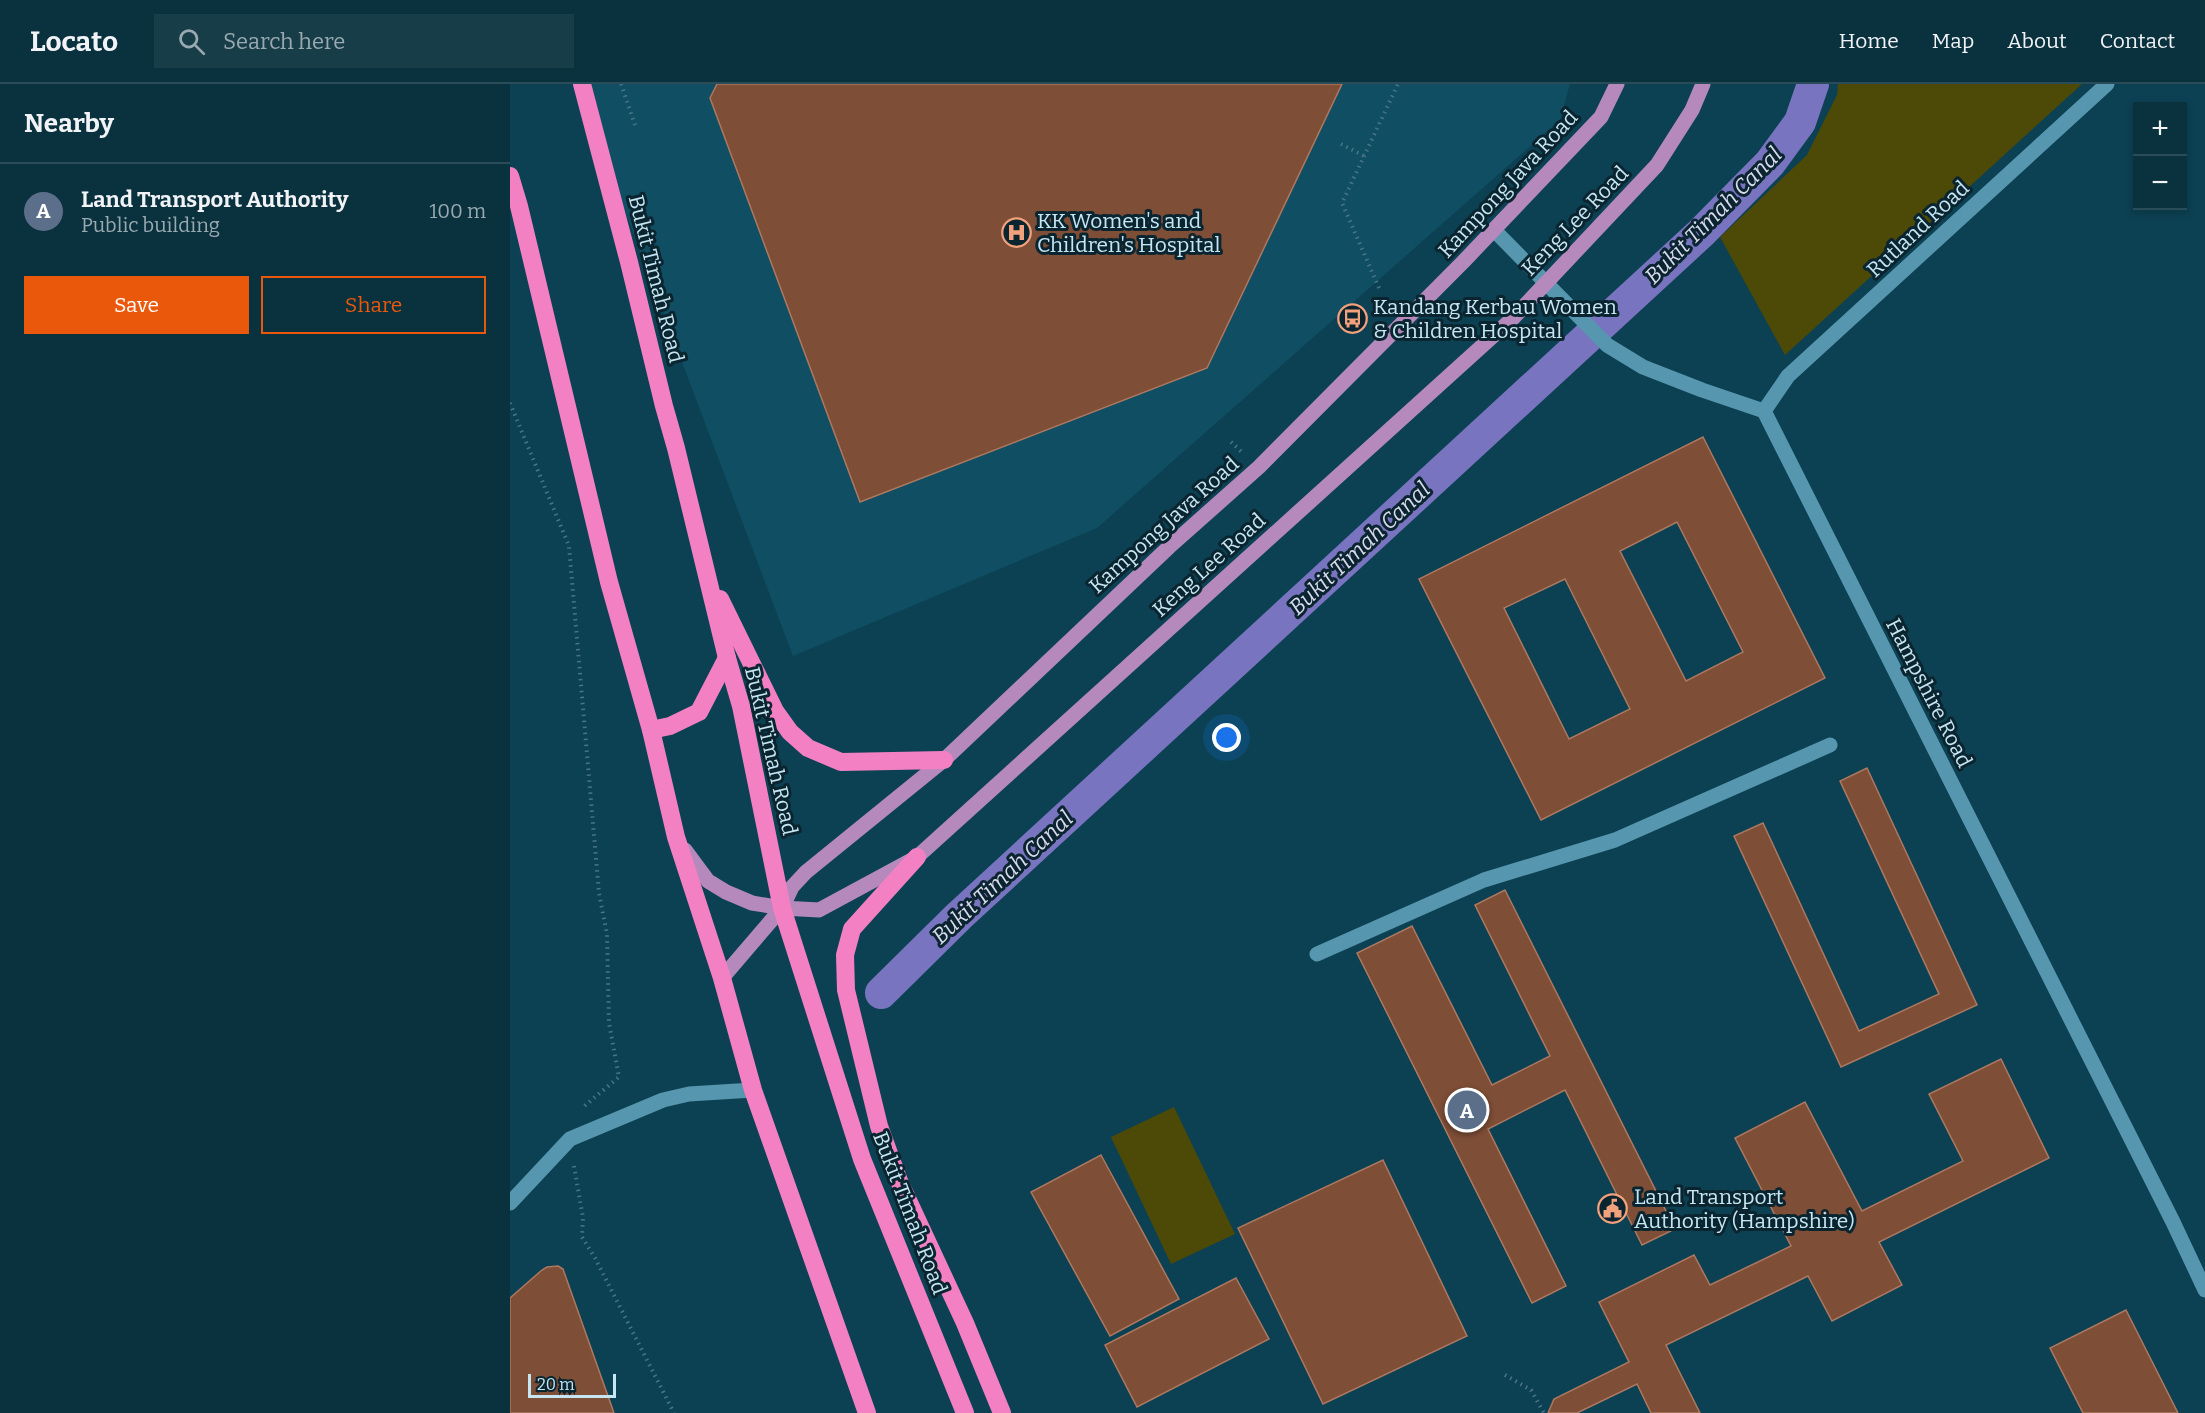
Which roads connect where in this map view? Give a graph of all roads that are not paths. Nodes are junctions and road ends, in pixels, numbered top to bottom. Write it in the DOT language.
graph roads {
  1 [pos="582,84"];
  2 [pos="1617,84"];
  3 [pos="1703,84"];
  4 [pos="2107,84"];
  5 [pos="510,176"];
  6 [pos="515,207"];
  7 [pos="1494,230"];
  8 [pos="1546,282"];
  9 [pos="1764,411"];
  10 [pos="704,566"];
  11 [pos="727,658"];
  12 [pos="651,730"];
  13 [pos="1830,745"];
  14 [pos="944,760"];
  15 [pos="676,837"];
  16 [pos="917,857"];
  17 [pos="782,908"];
  18 [pos="1317,954"];
  19 [pos="722,978"];
  20 [pos="753,1090"];
  21 [pos="510,1203"];
  22 [pos="2205,1290"];
  23 [pos="867,1413"];
  24 [pos="966,1413"];
  25 [pos="1002,1413"];
  1 -- 10 [label="highway, Bukit Timah Road"];
  2 -- 7 [label="main road, Kampong Java Road"];
  3 -- 8 [label="main road, Keng Lee Road"];
  4 -- 9 [label="street, Rutland Road"];
  5 -- 6 [label="highway"];
  6 -- 12 [label="highway"];
  7 -- 8 [label="street"];
  7 -- 14 [label="main road, Kampong Java Road"];
  8 -- 9 [label="street"];
  8 -- 16 [label="main road, Keng Lee Road"];
  9 -- 22 [label="street, Hampshire Road"];
  10 -- 11 [label="highway, Bukit Timah Road"];
  10 -- 14 [label="highway"];
  11 -- 12 [label="highway"];
  11 -- 17 [label="highway, Bukit Timah Road"];
  12 -- 15 [label="highway"];
  13 -- 18 [label="street"];
  14 -- 17 [label="main road, Kampong Java Road"];
  15 -- 17 [label="main road, Keng Lee Road"];
  15 -- 19 [label="highway"];
  16 -- 17 [label="main road, Keng Lee Road"];
  16 -- 25 [label="highway"];
  17 -- 19 [label="main road, Kampong Java Road"];
  17 -- 24 [label="highway, Bukit Timah Road"];
  19 -- 20 [label="highway"];
  20 -- 21 [label="street"];
  20 -- 23 [label="highway"];
}
